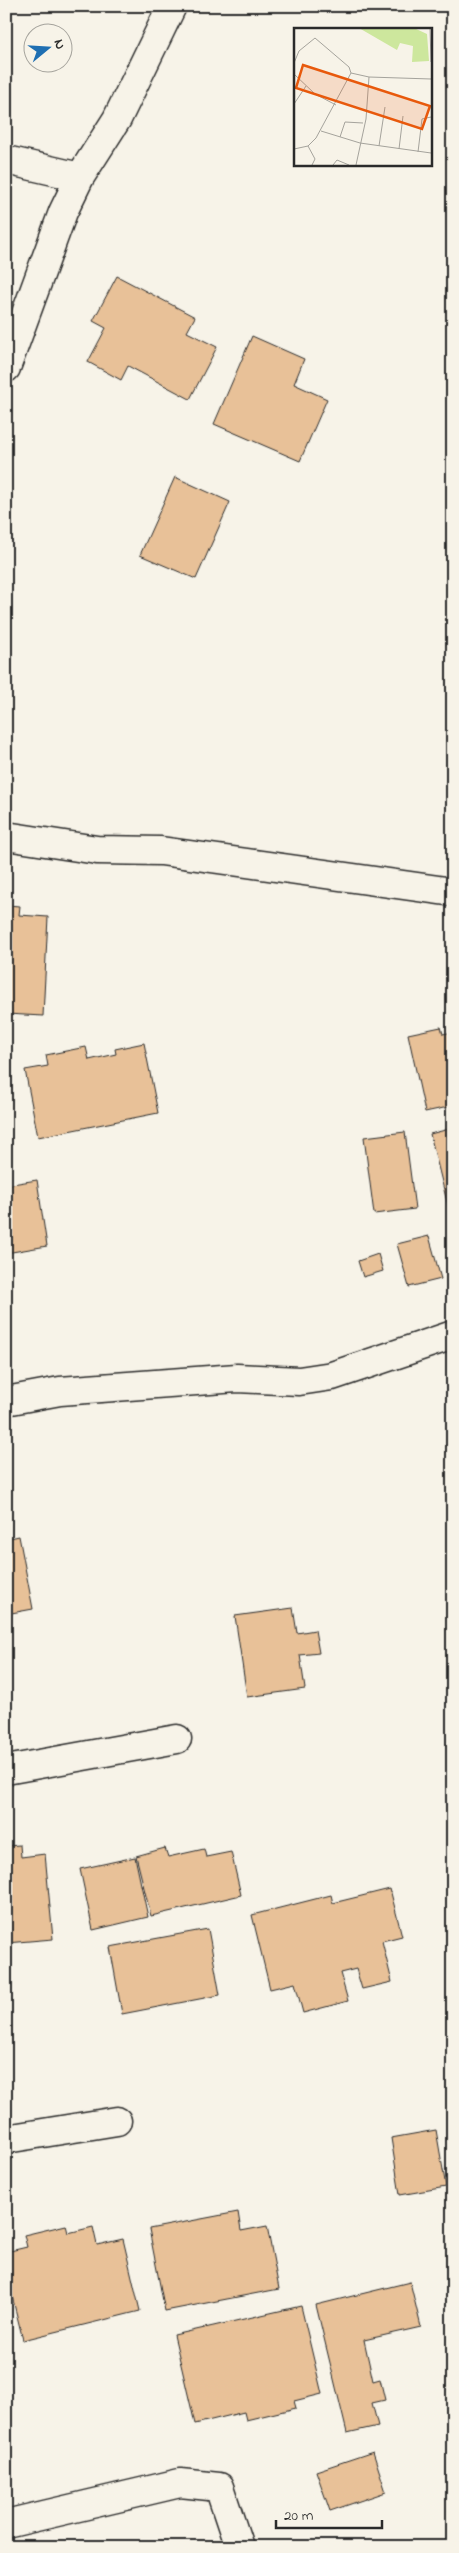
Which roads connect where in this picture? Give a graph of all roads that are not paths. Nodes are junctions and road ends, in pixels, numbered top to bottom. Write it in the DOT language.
graph roads {
  1 [pos="172,6"];
  2 [pos="6,160"];
  3 [pos="80,177"];
  4 [pos="6,368"];
  5 [pos="6,836"];
  6 [pos="453,892"];
  7 [pos="453,1335"];
  8 [pos="6,1401"];
  9 [pos="177,1738"];
  10 [pos="6,1770"];
  11 [pos="118,2121"];
  12 [pos="6,2139"];
  13 [pos="6,2524"];
  14 [pos="239,2547"];
  1 -- 3 [label="street"];
  2 -- 3 [label="street"];
  3 -- 4 [label="street"];
  5 -- 6 [label="street"];
  7 -- 8 [label="street"];
  9 -- 10 [label="street"];
  11 -- 12 [label="street"];
  13 -- 14 [label="street"];
}
